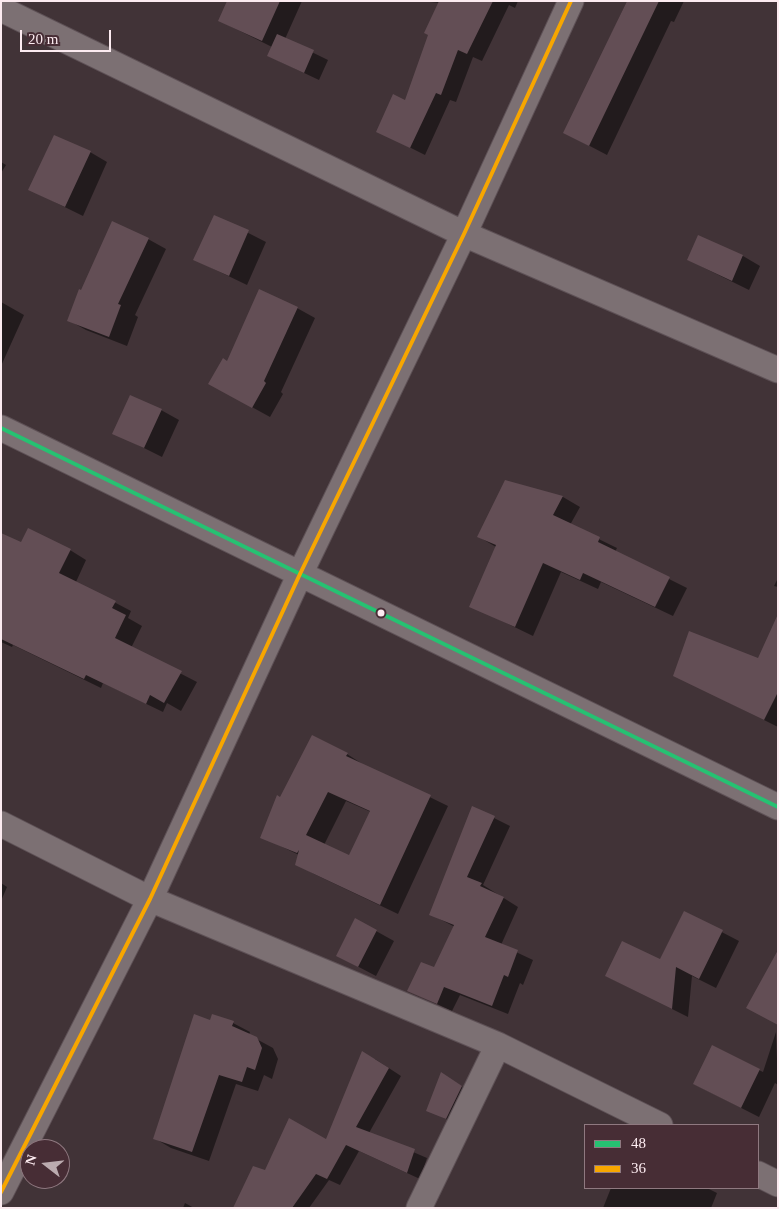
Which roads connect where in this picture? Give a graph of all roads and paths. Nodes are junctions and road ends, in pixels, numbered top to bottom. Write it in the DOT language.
graph roads {
  1 [pos="571,1"];
  2 [pos="1,9"];
  3 [pos="464,234"];
  4 [pos="778,370"];
  5 [pos="1,428"];
  6 [pos="300,574"];
  7 [pos="778,807"];
  8 [pos="1,824"];
  9 [pos="150,899"];
  10 [pos="498,1045"];
  11 [pos="658,1124"];
  12 [pos="759,1174"];
  13 [pos="778,1184"];
  14 [pos="1,1192"];
  15 [pos="418,1208"];
  1 -- 3 [label="street"];
  2 -- 3 [label="street"];
  3 -- 4 [label="street"];
  3 -- 6 [label="street"];
  5 -- 6 [label="street"];
  6 -- 7 [label="street"];
  6 -- 9 [label="street"];
  8 -- 9 [label="street"];
  9 -- 10 [label="street"];
  9 -- 14 [label="street"];
  10 -- 11 [label="street"];
  10 -- 15 [label="street"];
  12 -- 13 [label="street"];
}
